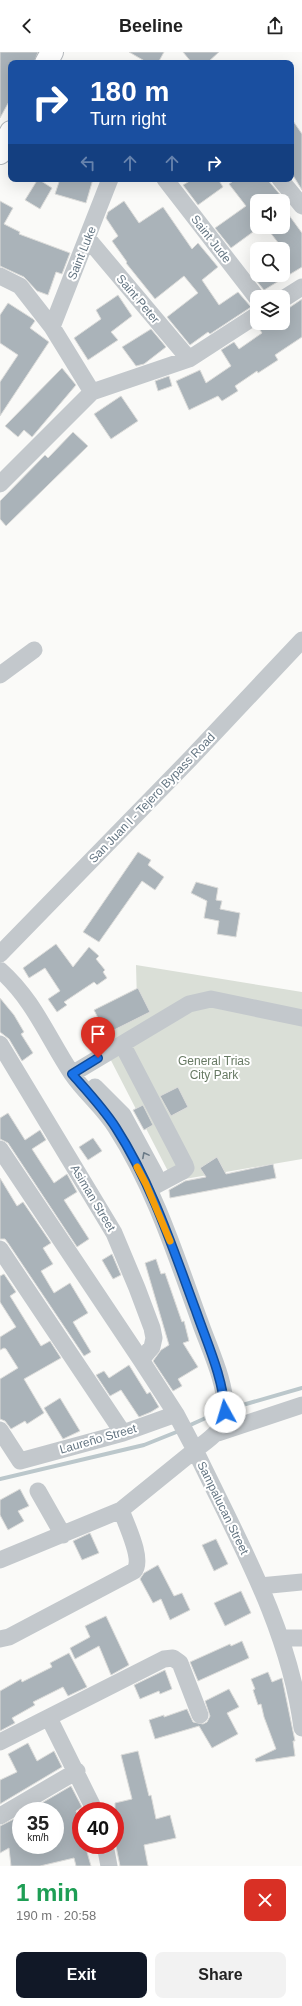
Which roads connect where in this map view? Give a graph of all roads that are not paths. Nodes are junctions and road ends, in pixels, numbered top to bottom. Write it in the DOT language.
graph roads {
  1 [pos="8,138"];
  2 [pos="0,154"];
  3 [pos="109,182"];
  4 [pos="167,182"];
  5 [pos="282,182"];
  6 [pos="302,206"];
  7 [pos="88,239"];
  8 [pos="0,276"];
  9 [pos="302,287"];
  10 [pos="251,290"];
  11 [pos="290,295"];
  12 [pos="250,320"];
  13 [pos="52,327"];
  14 [pos="189,359"];
  15 [pos="92,392"];
  16 [pos="0,484"];
  17 [pos="302,640"];
  18 [pos="34,650"];
  19 [pos="0,675"];
  20 [pos="0,954"];
  21 [pos="0,970"];
  22 [pos="302,1018"];
  23 [pos="0,1044"];
  24 [pos="122,1044"];
  25 [pos="76,1072"];
  26 [pos="0,1149"];
  27 [pos="149,1189"];
  28 [pos="0,1249"];
  29 [pos="141,1360"];
  30 [pos="302,1405"];
  31 [pos="176,1414"];
  32 [pos="0,1430"];
  33 [pos="123,1433"];
  34 [pos="218,1433"];
  35 [pos="195,1450"];
  36 [pos="38,1491"];
  37 [pos="121,1510"];
  38 [pos="63,1535"];
  39 [pos="0,1560"];
  40 [pos="302,1582"];
  41 [pos="260,1586"];
  42 [pos="282,1638"];
  43 [pos="302,1638"];
  44 [pos="0,1639"];
  45 [pos="200,1715"];
  46 [pos="49,1718"];
  47 [pos="302,1728"];
  48 [pos="0,1742"];
  49 [pos="77,1771"];
  50 [pos="92,1802"];
  51 [pos="0,1816"];
  52 [pos="107,1854"];
  53 [pos="109,1866"];
  1 -- 2 [label="main road"];
  3 -- 7 [label="street, Saint Luke"];
  4 -- 10 [label="street, Saint Jude"];
  5 -- 6 [label="street"];
  7 -- 13 [label="street, Saint Luke"];
  7 -- 14 [label="street, Saint Peter"];
  8 -- 13 [label="street"];
  9 -- 11 [label="street"];
  12 -- 14 [label="street"];
  13 -- 15 [label="street"];
  14 -- 15 [label="street"];
  15 -- 16 [label="street"];
  17 -- 20 [label="street, San Juan I - Tejero Bypass Road"];
  18 -- 19 [label="street"];
  21 -- 25 [label="street"];
  22 -- 24 [label="street"];
  23 -- 29 [label="street, Asiman Street"];
  24 -- 25 [label="street"];
  24 -- 27 [label="street"];
  25 -- 27 [label="street"];
  26 -- 29 [label="street"];
  27 -- 34 [label="street"];
  28 -- 33 [label="street"];
  29 -- 31 [label="street"];
  30 -- 34 [label="street, Sampalucan Street"];
  31 -- 33 [label="street, Laureño Street"];
  31 -- 35 [label="street"];
  32 -- 33 [label="street, Laureño Street"];
  34 -- 35 [label="street, Sampalucan Street"];
  35 -- 37 [label="street"];
  35 -- 41 [label="street, Sampalucan Street"];
  36 -- 38 [label="street"];
  37 -- 38 [label="street"];
  37 -- 44 [label="street"];
  38 -- 39 [label="street"];
  40 -- 41 [label="street"];
  41 -- 42 [label="street, Sampalucan Street"];
  42 -- 43 [label="street"];
  42 -- 47 [label="street, Sampalucan Street"];
  45 -- 46 [label="street"];
  46 -- 48 [label="street"];
  46 -- 49 [label="street"];
  49 -- 50 [label="street"];
  49 -- 51 [label="street"];
  52 -- 53 [label="street"];
}
